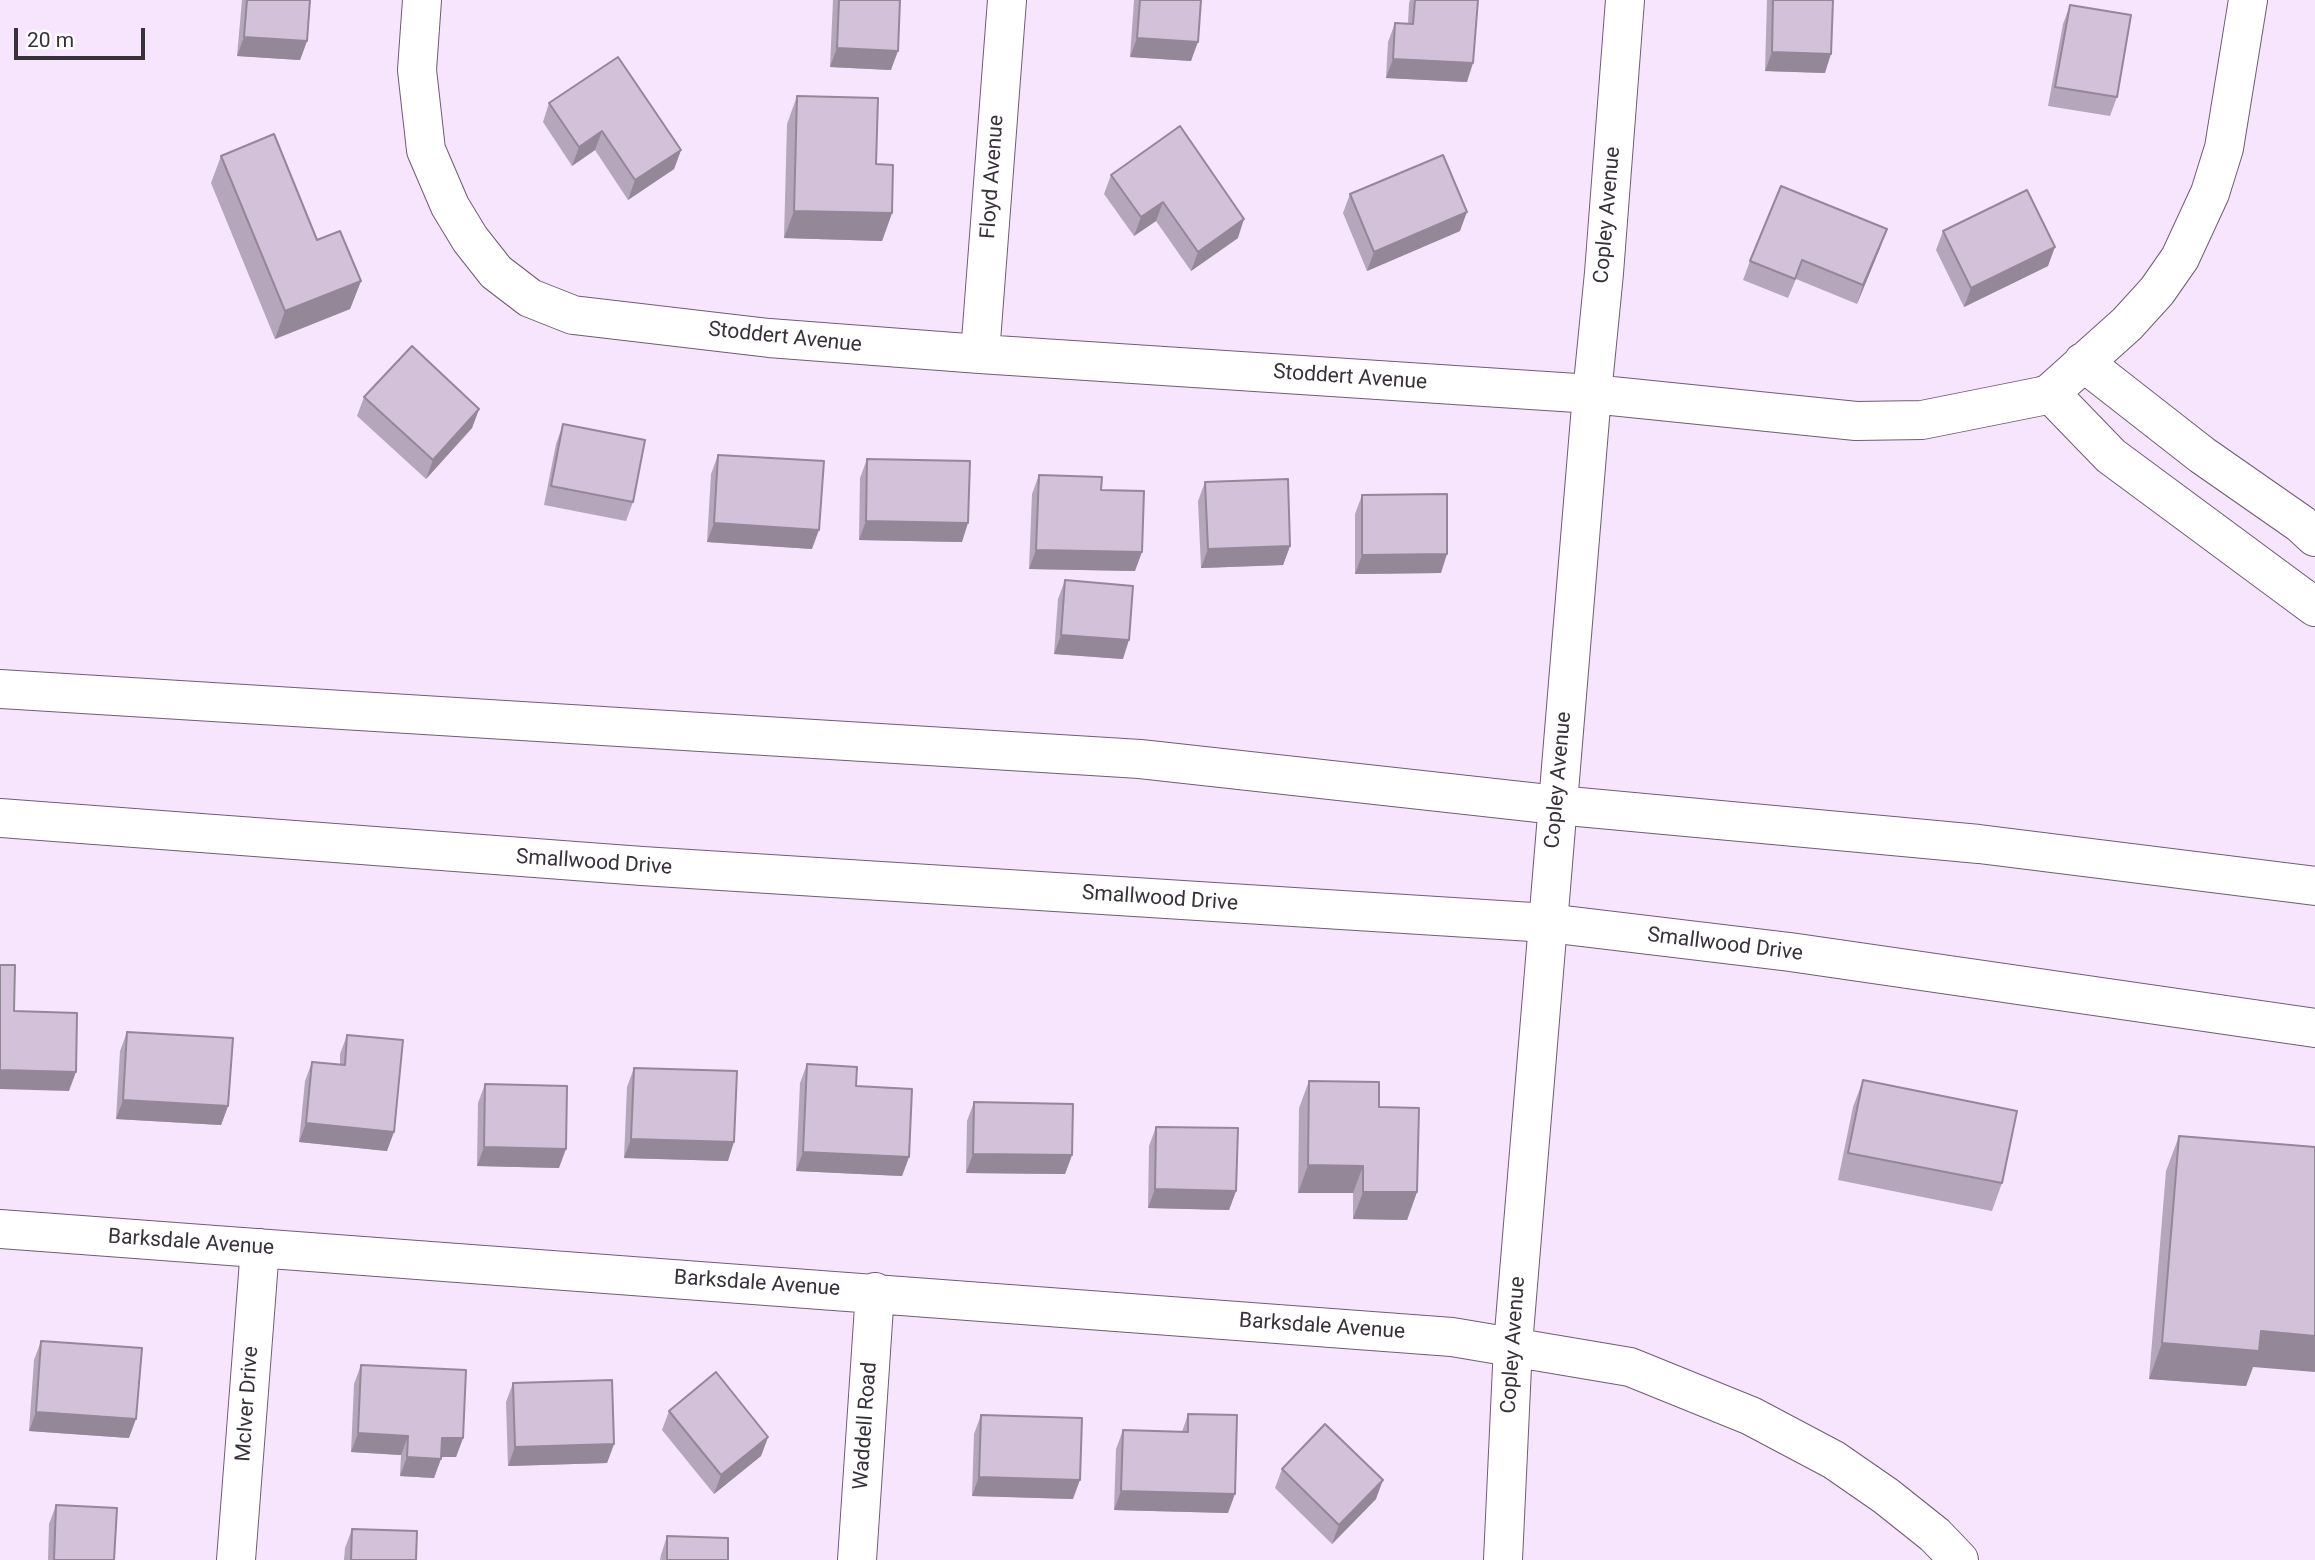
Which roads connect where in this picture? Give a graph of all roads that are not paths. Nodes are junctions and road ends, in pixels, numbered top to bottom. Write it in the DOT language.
graph roads {
  1 [pos="422,0"];
  2 [pos="1007,0"];
  3 [pos="1625,0"];
  4 [pos="2248,0"];
  5 [pos="980,354"];
  6 [pos="2083,362"];
  7 [pos="2050,393"];
  8 [pos="1592,394"];
  9 [pos="2315,537"];
  10 [pos="2315,607"];
  11 [pos="0,689"];
  12 [pos="1557,805"];
  13 [pos="0,818"];
  14 [pos="2315,886"];
  15 [pos="1548,923"];
  16 [pos="2315,1028"];
  17 [pos="0,1229"];
  18 [pos="260,1248"];
  19 [pos="875,1292"];
  20 [pos="1513,1345"];
  21 [pos="236,1560"];
  22 [pos="857,1560"];
  23 [pos="1503,1560"];
  24 [pos="1959,1560"];
  1 -- 5 [label="street, Stoddert Avenue"];
  2 -- 5 [label="street, Floyd Avenue"];
  3 -- 8 [label="street, Copley Avenue"];
  4 -- 6 [label="street, Stoddert Avenue"];
  5 -- 8 [label="street, Stoddert Avenue"];
  6 -- 7 [label="street, Stoddert Avenue"];
  6 -- 9 [label="street"];
  7 -- 8 [label="street, Stoddert Avenue"];
  7 -- 10 [label="street"];
  8 -- 12 [label="street, Copley Avenue"];
  11 -- 12 [label="street"];
  12 -- 14 [label="street"];
  12 -- 15 [label="street, Copley Avenue"];
  13 -- 15 [label="street, Smallwood Drive"];
  15 -- 16 [label="street, Smallwood Drive"];
  15 -- 20 [label="street, Copley Avenue"];
  17 -- 18 [label="street, Barksdale Avenue"];
  18 -- 19 [label="street, Barksdale Avenue"];
  18 -- 21 [label="street, McIver Drive"];
  19 -- 20 [label="street, Barksdale Avenue"];
  19 -- 22 [label="street, Waddell Road"];
  20 -- 23 [label="street, Copley Avenue"];
  20 -- 24 [label="street, Barksdale Avenue"];
}
